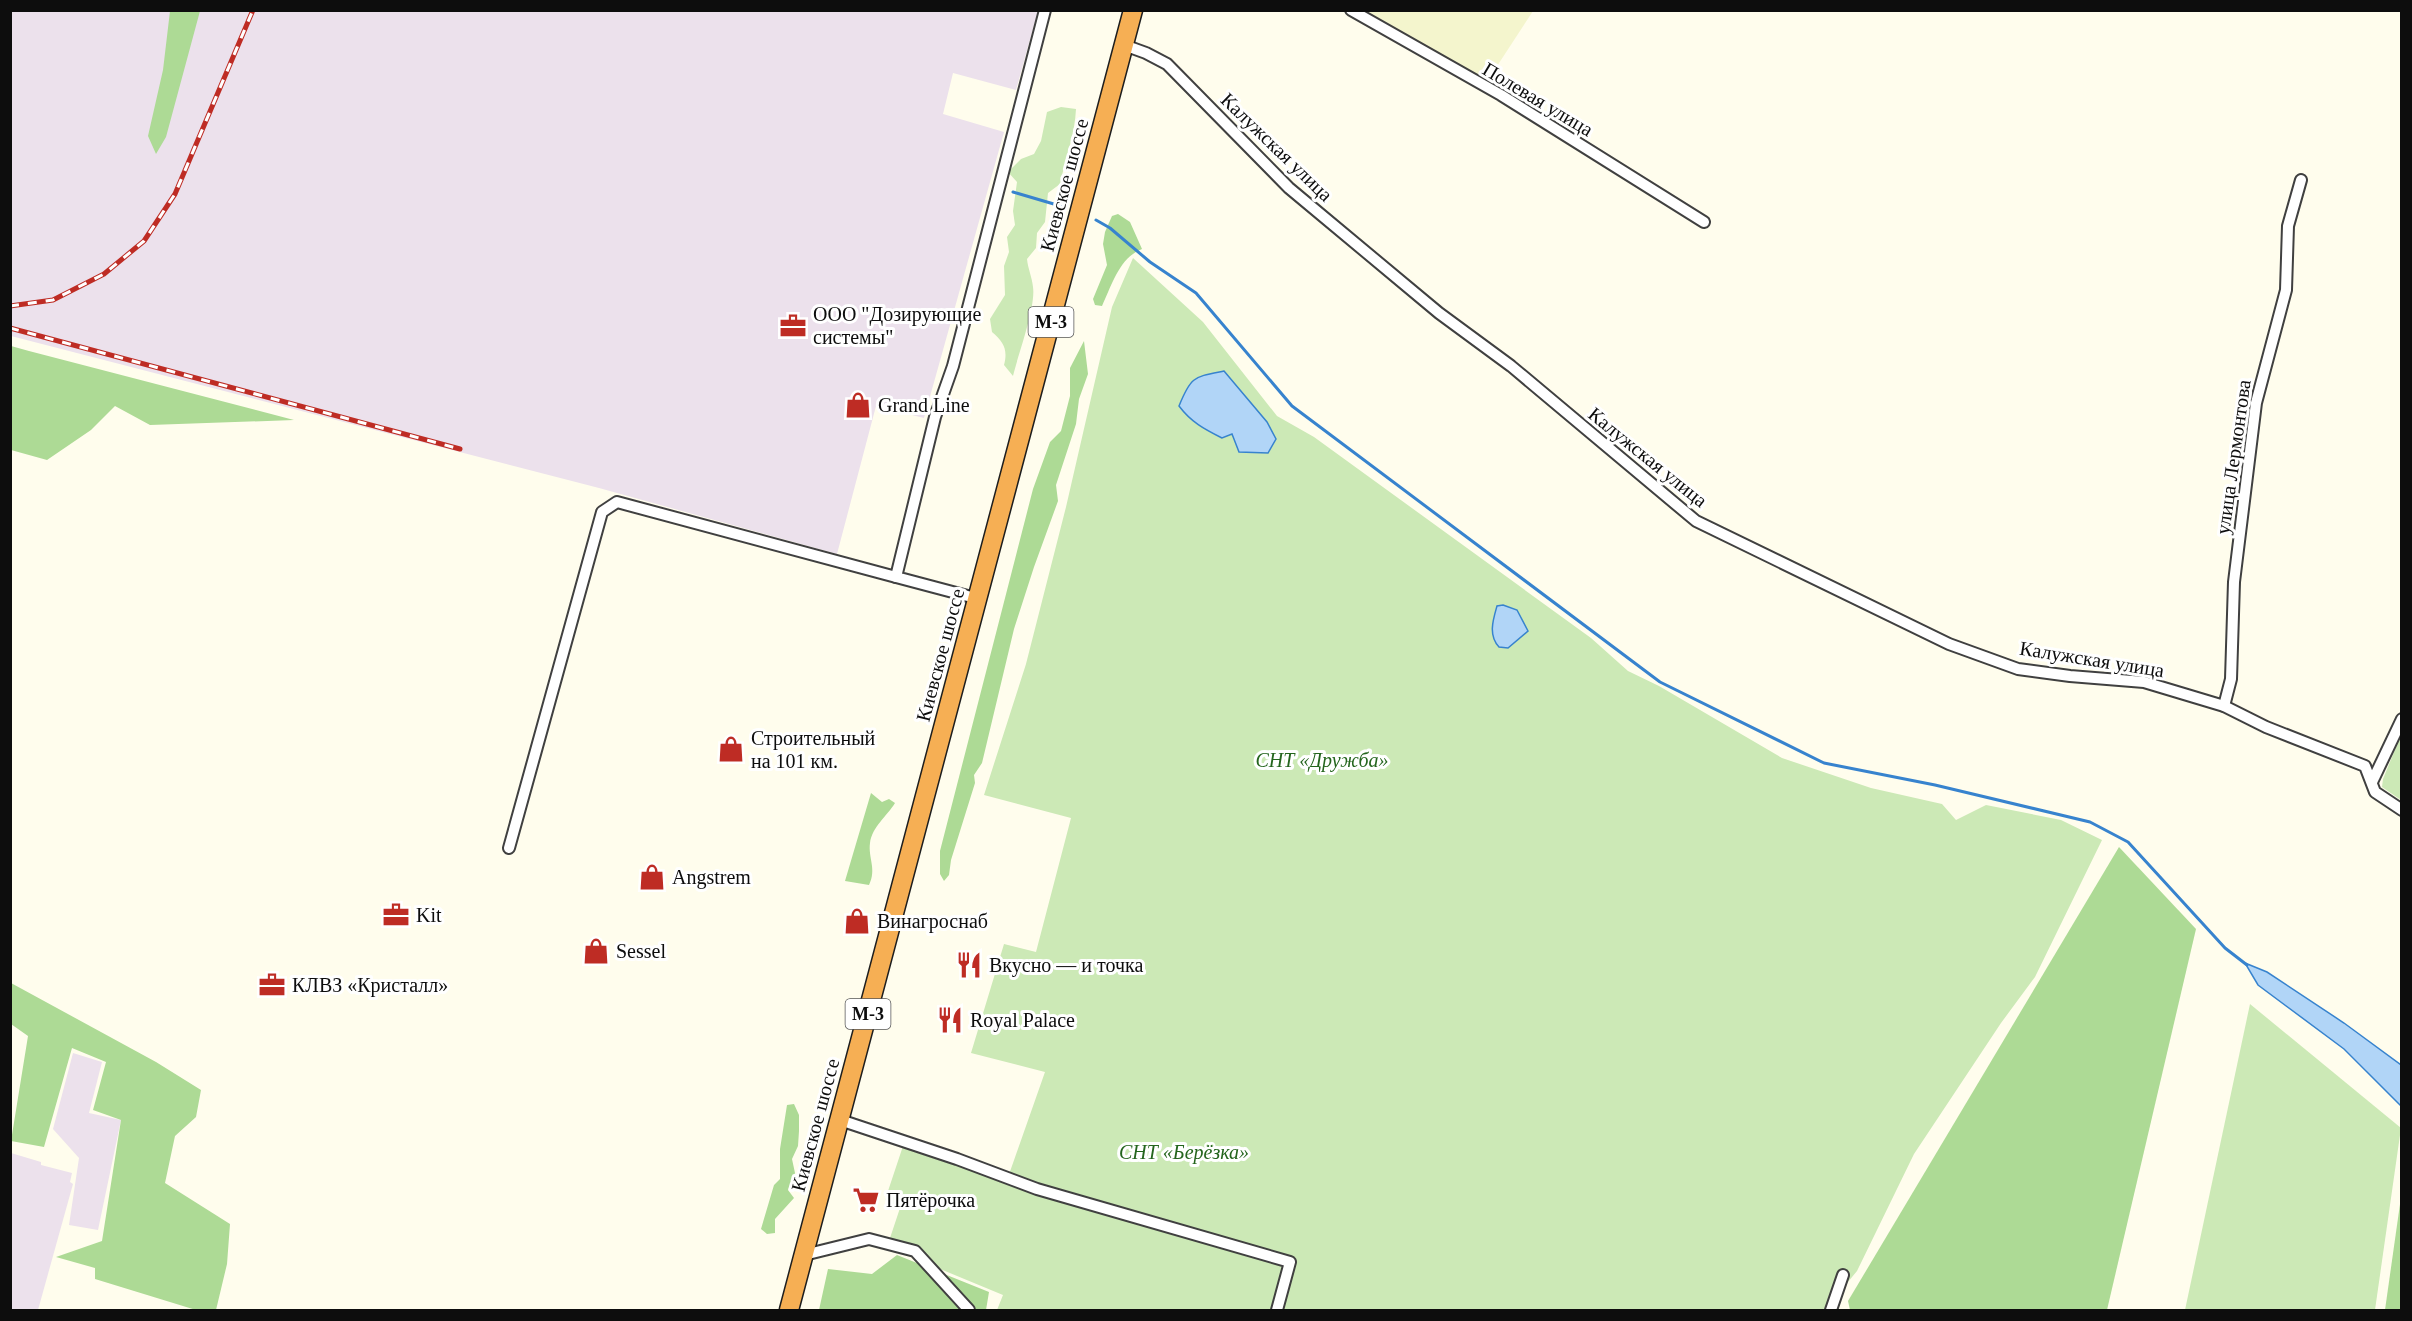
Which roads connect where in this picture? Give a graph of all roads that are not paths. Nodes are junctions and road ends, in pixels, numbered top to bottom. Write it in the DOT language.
graph roads {
  1 [pos="1045,10"];
  2 [pos="1133,10"];
  3 [pos="1351,10"];
  4 [pos="1124,45"];
  5 [pos="2301,180"];
  6 [pos="1704,222"];
  7 [pos="896,578"];
  8 [pos="979,599"];
  9 [pos="2224,706"];
  10 [pos="2402,719"];
  11 [pos="2372,782"];
  12 [pos="2402,810"];
  13 [pos="509,848"];
  14 [pos="840,1119"];
  15 [pos="804,1255"];
  16 [pos="1843,1275"];
  17 [pos="789,1311"];
  18 [pos="969,1311"];
  19 [pos="1277,1311"];
  20 [pos="1831,1311"];
  1 -- 7 [label="street"];
  2 -- 4 [label="highway, Киевское шоссе / М-3"];
  3 -- 6 [label="street, Полевая улица"];
  4 -- 8 [label="highway, Киевское шоссе / М-3"];
  4 -- 9 [label="street, Калужская улица"];
  5 -- 9 [label="street, улица Лермонтова"];
  7 -- 8 [label="street"];
  7 -- 13 [label="street"];
  8 -- 14 [label="highway, Киевское шоссе / М-3"];
  9 -- 11 [label="street, Калужская улица"];
  10 -- 11 [label="street"];
  11 -- 12 [label="street, Калужская улица"];
  14 -- 15 [label="highway, Киевское шоссе / М-3"];
  14 -- 19 [label="street"];
  15 -- 17 [label="highway, Киевское шоссе / М-3"];
  15 -- 18 [label="street"];
  16 -- 20 [label="street"];
}
